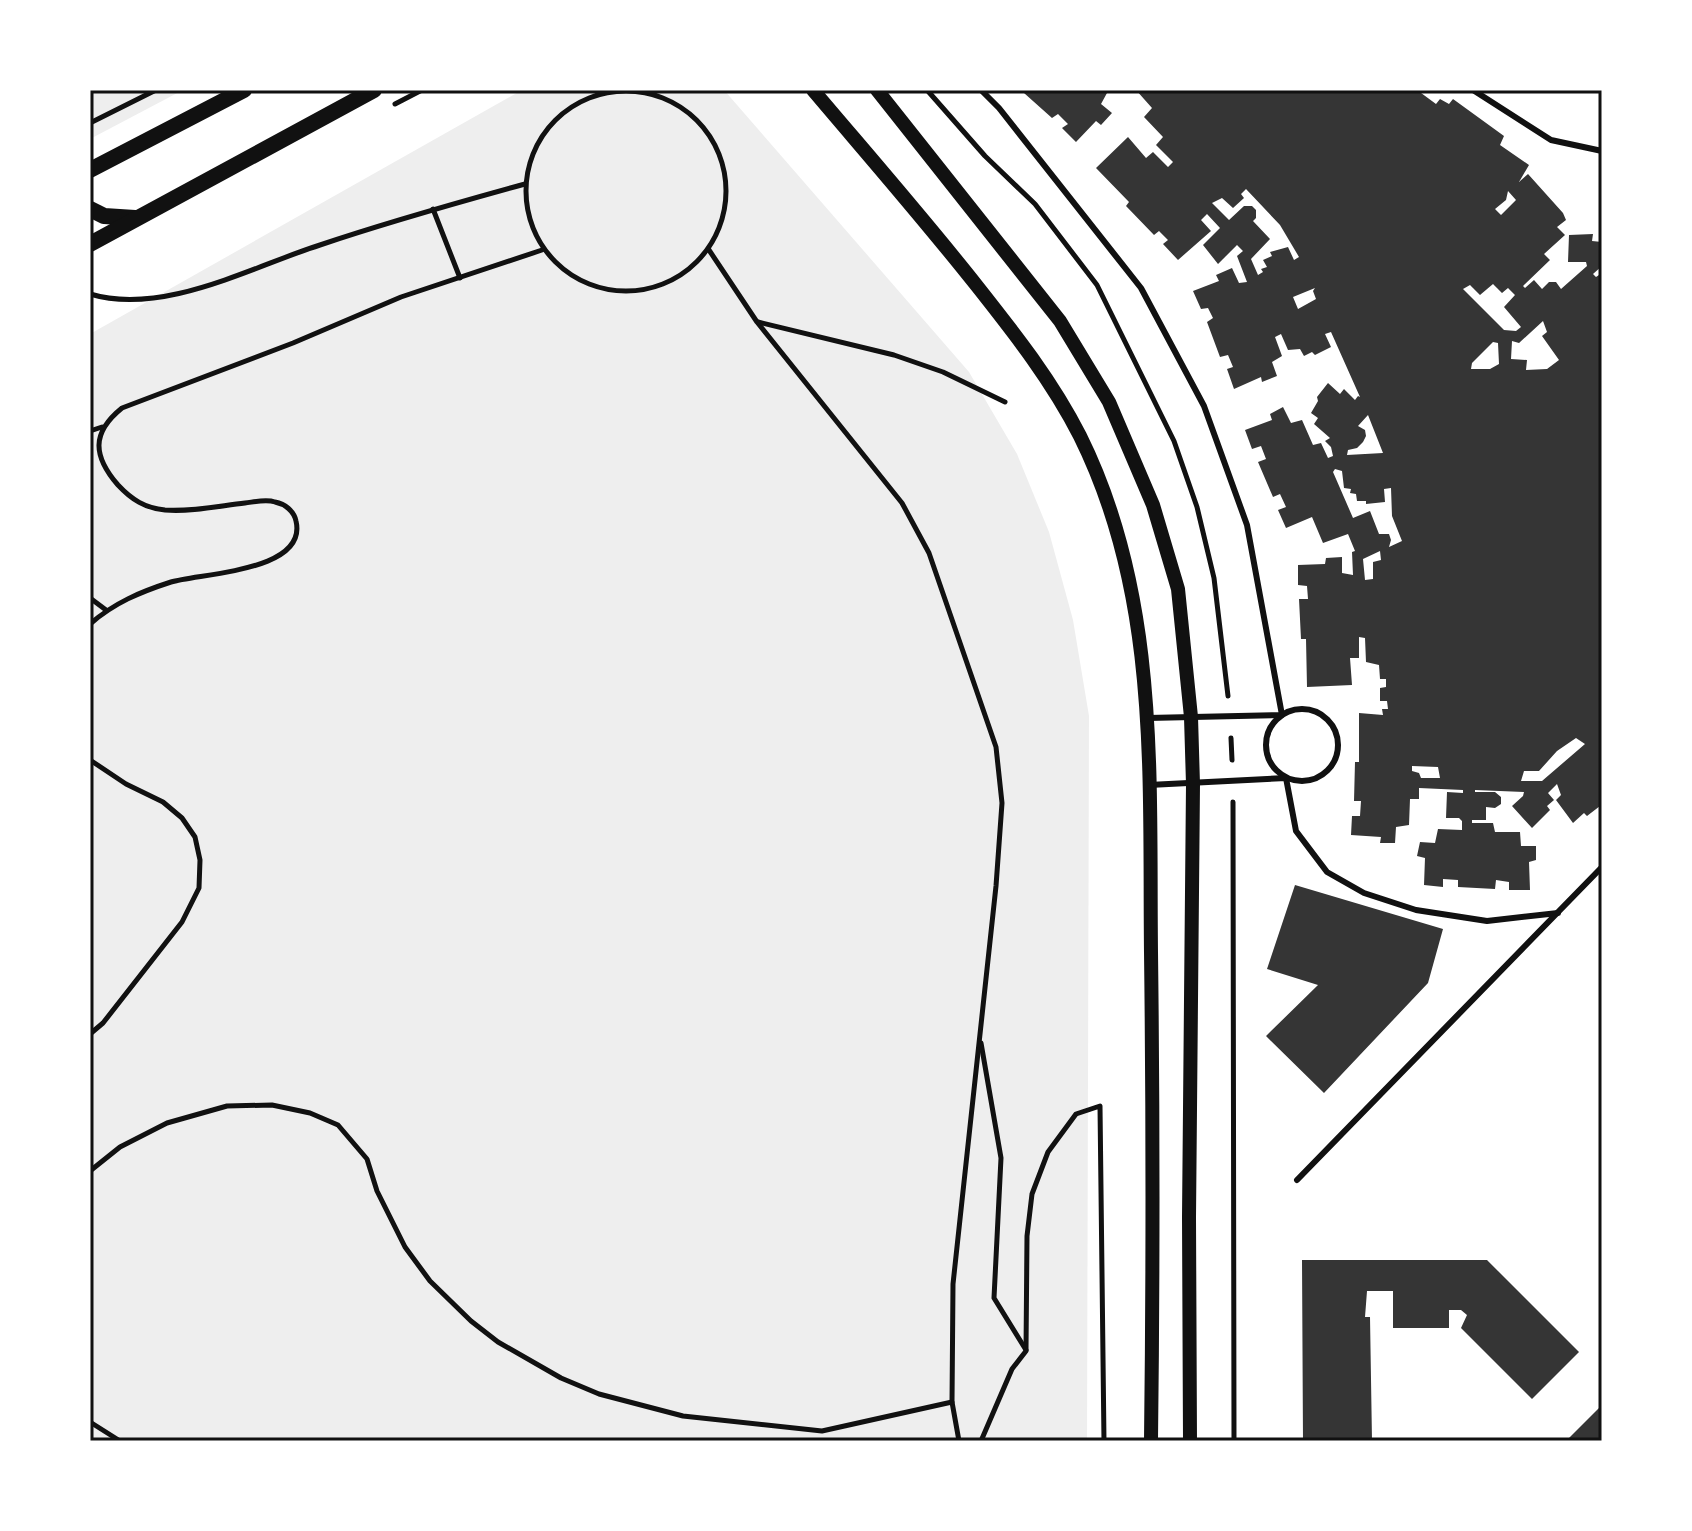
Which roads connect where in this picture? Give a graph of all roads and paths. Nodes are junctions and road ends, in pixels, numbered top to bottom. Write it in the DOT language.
graph roads {
  1 [pos="156,90"];
  2 [pos="244,90"];
  3 [pos="374,90"];
  4 [pos="663,90"];
  5 [pos="813,90"];
  6 [pos="877,90"];
  7 [pos="981,90"];
  8 [pos="1473,90"];
  9 [pos="666,98"];
  10 [pos="90,123"];
  11 [pos="1602,151"];
  12 [pos="90,170"];
  13 [pos="525,184"];
  14 [pos="90,209"];
  15 [pos="433,209"];
  16 [pos="136,219"];
  17 [pos="90,244"];
  18 [pos="542,250"];
  19 [pos="709,250"];
  20 [pos="460,278"];
  21 [pos="90,294"];
  22 [pos="757,322"];
  23 [pos="1005,402"];
  24 [pos="102,427"];
  25 [pos="90,431"];
  26 [pos="90,598"];
  27 [pos="106,610"];
  28 [pos="90,624"];
  29 [pos="1282,715"];
  30 [pos="1191,717"];
  31 [pos="1148,718"];
  32 [pos="90,760"];
  33 [pos="1286,778"];
  34 [pos="1193,784"];
  35 [pos="1149,785"];
  36 [pos="1602,867"];
  37 [pos="1558,913"];
  38 [pos="90,1034"];
  39 [pos="980,1036"];
  40 [pos="90,1171"];
  41 [pos="1297,1180"];
  42 [pos="1026,1351"];
  43 [pos="952,1402"];
  44 [pos="90,1422"];
  45 [pos="822,1431"];
  46 [pos="120,1441"];
  47 [pos="816,1441"];
  48 [pos="959,1441"];
  49 [pos="981,1441"];
  50 [pos="1104,1441"];
  51 [pos="1151,1441"];
  52 [pos="1190,1441"];
  1 -- 10 [label="path"];
  2 -- 12 [label="main road"];
  3 -- 16 [label="main road"];
  4 -- 9 [label="path"];
  5 -- 31 [label="street"];
  6 -- 30 [label="street"];
  7 -- 29 [label="lane"];
  8 -- 11 [label="lane"];
  9 -- 13 [label="path"];
  9 -- 19 [label="path"];
  13 -- 15 [label="path"];
  13 -- 18 [label="path"];
  14 -- 16 [label="main road"];
  15 -- 20 [label="path"];
  15 -- 21 [label="path"];
  16 -- 17 [label="main road"];
  18 -- 19 [label="path"];
  18 -- 20 [label="path"];
  19 -- 22 [label="path"];
  20 -- 24 [label="path"];
  22 -- 23 [label="path"];
  22 -- 39 [label="path"];
  24 -- 25 [label="path"];
  24 -- 27 [label="path"];
  26 -- 27 [label="path"];
  27 -- 28 [label="path"];
  29 -- 30 [label="lane"];
  29 -- 33 [label="lane"];
  29 -- 33 [label="lane"];
  30 -- 31 [label="lane"];
  30 -- 34 [label="street"];
  31 -- 35 [label="street"];
  32 -- 38 [label="path"];
  33 -- 34 [label="lane"];
  33 -- 37 [label="lane"];
  34 -- 35 [label="lane"];
  34 -- 52 [label="street"];
  35 -- 51 [label="street"];
  36 -- 37 [label="lane"];
  37 -- 41 [label="lane"];
  39 -- 42 [label="path"];
  39 -- 43 [label="path"];
  40 -- 45 [label="path"];
  42 -- 49 [label="path"];
  42 -- 50 [label="path"];
  43 -- 45 [label="path"];
  43 -- 48 [label="path"];
  44 -- 46 [label="path"];
  45 -- 47 [label="path"];
}
